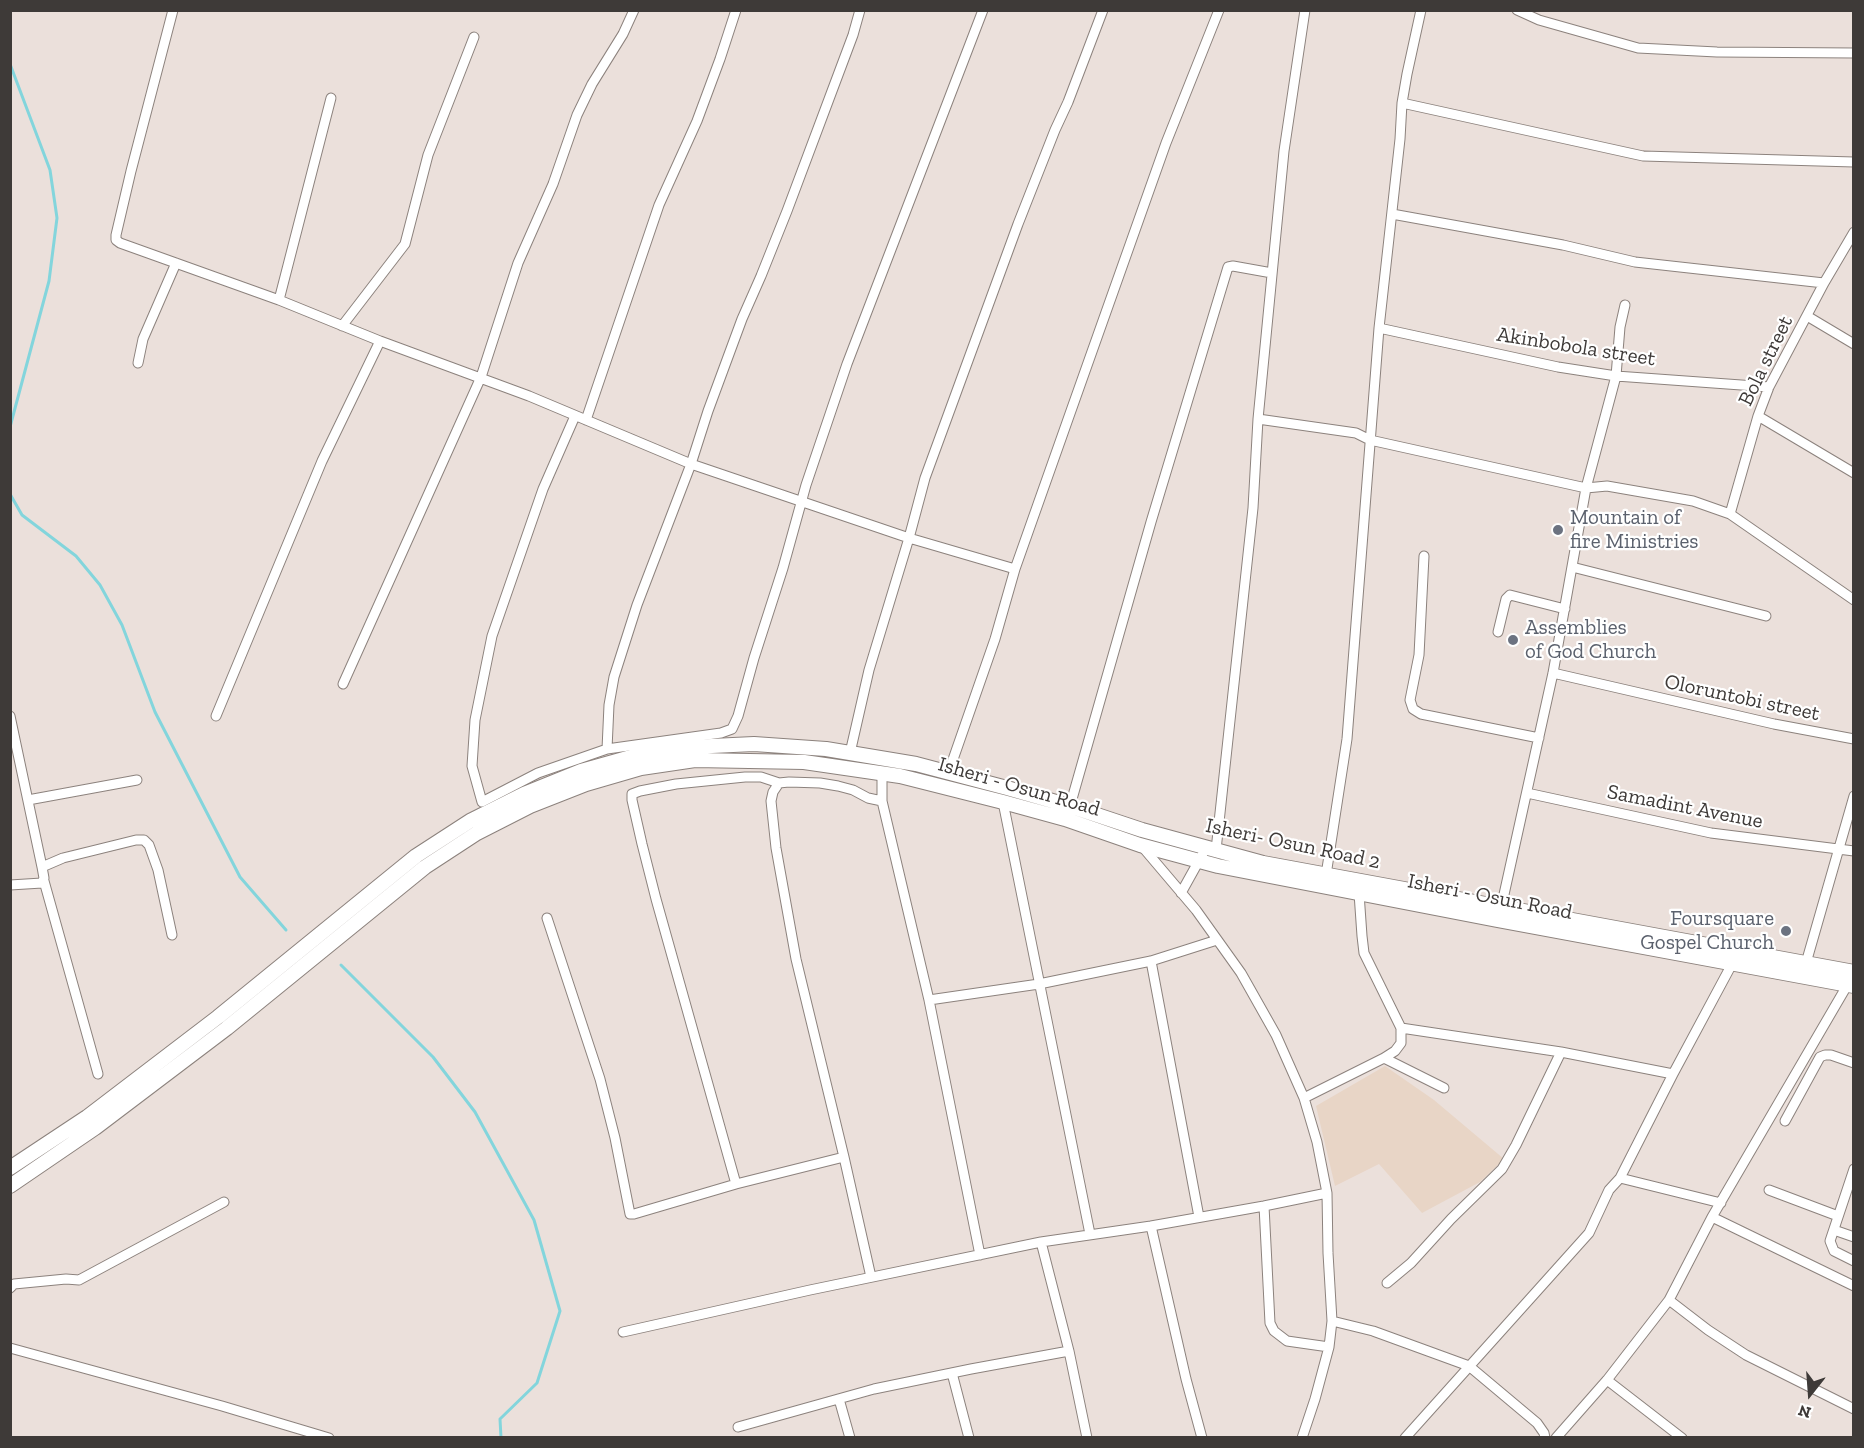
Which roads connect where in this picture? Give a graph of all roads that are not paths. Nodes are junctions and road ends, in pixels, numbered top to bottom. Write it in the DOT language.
graph roads {
  1 [pos="173,10"];
  2 [pos="634,10"];
  3 [pos="736,10"];
  4 [pos="860,10"];
  5 [pos="983,10"];
  6 [pos="1102,10"];
  7 [pos="1219,10"];
  8 [pos="1305,10"];
  9 [pos="1421,10"];
  10 [pos="1517,10"];
  11 [pos="474,37"];
  12 [pos="1854,53"];
  13 [pos="331,98"];
  14 [pos="1402,103"];
  15 [pos="1854,162"];
  16 [pos="1392,214"];
  17 [pos="1854,232"];
  18 [pos="176,263"];
  19 [pos="1272,273"];
  20 [pos="1824,283"];
  21 [pos="279,300"];
  22 [pos="1625,305"];
  23 [pos="1807,316"];
  24 [pos="342,326"];
  25 [pos="1378,328"];
  26 [pos="380,341"];
  27 [pos="1854,344"];
  28 [pos="138,363"];
  29 [pos="1616,376"];
  30 [pos="480,377"];
  31 [pos="1769,387"];
  32 [pos="575,416"];
  33 [pos="1758,416"];
  34 [pos="1258,419"];
  35 [pos="586,420"];
  36 [pos="1370,440"];
  37 [pos="691,464"];
  38 [pos="1854,473"];
  39 [pos="1586,488"];
  40 [pos="801,501"];
  41 [pos="1730,514"];
  42 [pos="909,538"];
  43 [pos="1424,556"];
  44 [pos="1572,567"];
  45 [pos="1015,569"];
  46 [pos="1854,600"];
  47 [pos="1565,609"];
  48 [pos="1766,616"];
  49 [pos="1498,632"];
  50 [pos="1553,673"];
  51 [pos="343,684"];
  52 [pos="10,716"];
  53 [pos="216,716"];
  54 [pos="1539,738"];
  55 [pos="1854,739"];
  56 [pos="607,748"];
  57 [pos="850,753"];
  58 [pos="949,771"];
  59 [pos="882,773"];
  60 [pos="137,780"];
  61 [pos="779,783"];
  62 [pos="1527,793"];
  63 [pos="1854,795"];
  64 [pos="28,801"];
  65 [pos="882,801"];
  66 [pos="1003,801"];
  67 [pos="1070,806"];
  68 [pos="1142,830"];
  69 [pos="1140,845"];
  70 [pos="1211,849"];
  71 [pos="1837,850"];
  72 [pos="1854,851"];
  73 [pos="1198,862"];
  74 [pos="42,867"];
  75 [pos="1326,875"];
  76 [pos="44,881"];
  77 [pos="10,885"];
  78 [pos="1181,893"];
  79 [pos="1359,893"];
  80 [pos="1501,908"];
  81 [pos="547,918"];
  82 [pos="172,934"];
  83 [pos="1217,940"];
  84 [pos="1151,961"];
  85 [pos="1806,963"];
  86 [pos="1732,964"];
  87 [pos="1852,981"];
  88 [pos="1039,984"];
  89 [pos="929,1000"];
  90 [pos="1401,1028"];
  91 [pos="1561,1052"];
  92 [pos="1384,1058"];
  93 [pos="1854,1063"];
  94 [pos="98,1074"];
  95 [pos="1673,1074"];
  96 [pos="1444,1088"];
  97 [pos="1304,1098"];
  98 [pos="1785,1121"];
  99 [pos="844,1156"];
  100 [pos="10,1168"];
  101 [pos="1854,1168"];
  102 [pos="1620,1178"];
  103 [pos="736,1185"];
  104 [pos="1851,1185"];
  105 [pos="10,1186"];
  106 [pos="1769,1190"];
  107 [pos="1327,1193"];
  108 [pos="224,1202"];
  109 [pos="1721,1203"];
  110 [pos="1264,1206"];
  111 [pos="1838,1216"];
  112 [pos="1199,1217"];
  113 [pos="1712,1217"];
  114 [pos="1151,1226"];
  115 [pos="1834,1230"];
  116 [pos="1090,1234"];
  117 [pos="1854,1237"];
  118 [pos="1041,1242"];
  119 [pos="980,1255"];
  120 [pos="1854,1262"];
  121 [pos="871,1277"];
  122 [pos="1387,1283"];
  123 [pos="1854,1286"];
  124 [pos="10,1288"];
  125 [pos="1669,1300"];
  126 [pos="1332,1321"];
  127 [pos="623,1332"];
  128 [pos="1329,1347"];
  129 [pos="10,1348"];
  130 [pos="1069,1351"];
  131 [pos="1469,1366"];
  132 [pos="952,1372"];
  133 [pos="1608,1380"];
  134 [pos="839,1399"];
  135 [pos="1854,1409"];
  136 [pos="738,1427"];
  137 [pos="329,1437"];
  138 [pos="850,1437"];
  139 [pos="969,1437"];
  140 [pos="1088,1437"];
  141 [pos="1202,1437"];
  142 [pos="1302,1437"];
  143 [pos="1405,1437"];
  144 [pos="1545,1437"];
  145 [pos="1556,1437"];
  146 [pos="1682,1437"];
  1 -- 18 [label="street"];
  2 -- 30 [label="street"];
  3 -- 35 [label="street"];
  4 -- 37 [label="street"];
  5 -- 40 [label="street"];
  6 -- 42 [label="street"];
  7 -- 45 [label="street"];
  8 -- 19 [label="street"];
  9 -- 14 [label="street"];
  10 -- 12 [label="street"];
  11 -- 24 [label="street"];
  13 -- 21 [label="street"];
  14 -- 15 [label="street"];
  14 -- 16 [label="street"];
  16 -- 20 [label="street"];
  16 -- 25 [label="street"];
  17 -- 20 [label="street, Bola street"];
  18 -- 21 [label="street"];
  18 -- 28 [label="street"];
  19 -- 34 [label="street"];
  19 -- 67 [label="street"];
  20 -- 23 [label="street, Bola street"];
  21 -- 24 [label="street"];
  22 -- 29 [label="street"];
  23 -- 27 [label="street"];
  23 -- 31 [label="street, Bola street"];
  24 -- 26 [label="street"];
  25 -- 29 [label="street, Akinbobola street"];
  25 -- 36 [label="street"];
  26 -- 30 [label="street"];
  26 -- 53 [label="street"];
  29 -- 31 [label="street, Akinbobola street"];
  29 -- 39 [label="street"];
  30 -- 32 [label="street"];
  30 -- 51 [label="street"];
  31 -- 33 [label="street, Bola street"];
  32 -- 35 [label="street"];
  32 -- 56 [label="street"];
  33 -- 38 [label="street"];
  33 -- 41 [label="street, Bola street"];
  34 -- 36 [label="street"];
  34 -- 70 [label="street"];
  35 -- 37 [label="street"];
  36 -- 39 [label="street"];
  36 -- 75 [label="street"];
  37 -- 40 [label="street"];
  37 -- 56 [label="street"];
  39 -- 41 [label="street"];
  39 -- 44 [label="street"];
  40 -- 42 [label="street"];
  40 -- 56 [label="street"];
  41 -- 46 [label="street"];
  42 -- 45 [label="street"];
  42 -- 57 [label="street"];
  43 -- 54 [label="street"];
  44 -- 47 [label="street"];
  44 -- 48 [label="street"];
  45 -- 58 [label="street"];
  47 -- 49 [label="street"];
  47 -- 50 [label="street"];
  50 -- 54 [label="street"];
  50 -- 55 [label="street, Oloruntobi street"];
  52 -- 64 [label="street"];
  54 -- 62 [label="street"];
  57 -- 58 [label="main road, Isheri- Osun Road 2"];
  57 -- 100 [label="main road, Isheri- Osun Road 2"];
  58 -- 67 [label="main road, Isheri- Osun Road 2"];
  59 -- 65 [label="street"];
  59 -- 66 [label="main road, Isheri - Osun Road"];
  59 -- 105 [label="main road, Isheri - Osun Road"];
  60 -- 64 [label="street"];
  61 -- 65 [label="street"];
  61 -- 99 [label="street"];
  61 -- 103 [label="street"];
  62 -- 71 [label="street, Samadint Avenue"];
  62 -- 80 [label="street"];
  63 -- 71 [label="street"];
  64 -- 74 [label="street"];
  65 -- 89 [label="street"];
  66 -- 69 [label="main road, Isheri - Osun Road"];
  66 -- 88 [label="street"];
  67 -- 68 [label="main road, Isheri- Osun Road 2"];
  68 -- 69 [label="street"];
  68 -- 70 [label="main road, Isheri- Osun Road 2"];
  69 -- 73 [label="main road, Isheri - Osun Road"];
  69 -- 78 [label="street"];
  70 -- 73 [label="street"];
  70 -- 75 [label="main road, Isheri- Osun Road 2"];
  71 -- 72 [label="street, Samadint Avenue"];
  71 -- 85 [label="street"];
  73 -- 78 [label="street"];
  73 -- 79 [label="main road, Isheri - Osun Road"];
  74 -- 76 [label="street"];
  74 -- 82 [label="street"];
  75 -- 80 [label="main road, Isheri- Osun Road 2"];
  76 -- 77 [label="street"];
  76 -- 94 [label="street"];
  78 -- 83 [label="street"];
  79 -- 86 [label="main road, Isheri - Osun Road"];
  79 -- 90 [label="street"];
  80 -- 85 [label="main road, Isheri- Osun Road 2"];
  81 -- 103 [label="street"];
  83 -- 84 [label="street"];
  83 -- 97 [label="street"];
  84 -- 88 [label="street"];
  84 -- 112 [label="street"];
  85 -- 87 [label="main road, Isheri- Osun Road 2"];
  86 -- 87 [label="main road, Isheri - Osun Road"];
  86 -- 95 [label="street"];
  87 -- 109 [label="street"];
  88 -- 89 [label="street"];
  88 -- 116 [label="street"];
  89 -- 119 [label="street"];
  90 -- 91 [label="street"];
  90 -- 92 [label="street"];
  91 -- 95 [label="street"];
  91 -- 122 [label="street"];
  92 -- 96 [label="street"];
  92 -- 97 [label="street"];
  93 -- 98 [label="street"];
  95 -- 102 [label="street"];
  97 -- 107 [label="street"];
  99 -- 103 [label="street"];
  99 -- 121 [label="street"];
  101 -- 104 [label="street"];
  102 -- 109 [label="street"];
  102 -- 131 [label="street"];
  104 -- 111 [label="street"];
  106 -- 111 [label="street"];
  107 -- 110 [label="street"];
  107 -- 126 [label="street"];
  108 -- 124 [label="street"];
  109 -- 113 [label="street"];
  110 -- 112 [label="street"];
  110 -- 128 [label="street"];
  111 -- 115 [label="street"];
  112 -- 114 [label="street"];
  113 -- 123 [label="street"];
  113 -- 125 [label="street"];
  114 -- 116 [label="street"];
  114 -- 141 [label="street"];
  115 -- 117 [label="street"];
  115 -- 120 [label="street"];
  116 -- 118 [label="street"];
  118 -- 119 [label="street"];
  118 -- 130 [label="street"];
  119 -- 121 [label="street"];
  121 -- 127 [label="street"];
  125 -- 133 [label="street"];
  125 -- 135 [label="street"];
  126 -- 128 [label="street"];
  126 -- 131 [label="street"];
  128 -- 142 [label="street"];
  129 -- 137 [label="street"];
  130 -- 132 [label="street"];
  130 -- 140 [label="street"];
  131 -- 143 [label="street"];
  131 -- 144 [label="street"];
  132 -- 134 [label="street"];
  132 -- 139 [label="street"];
  133 -- 145 [label="street"];
  133 -- 146 [label="street"];
  134 -- 136 [label="street"];
  134 -- 138 [label="street"];
}
